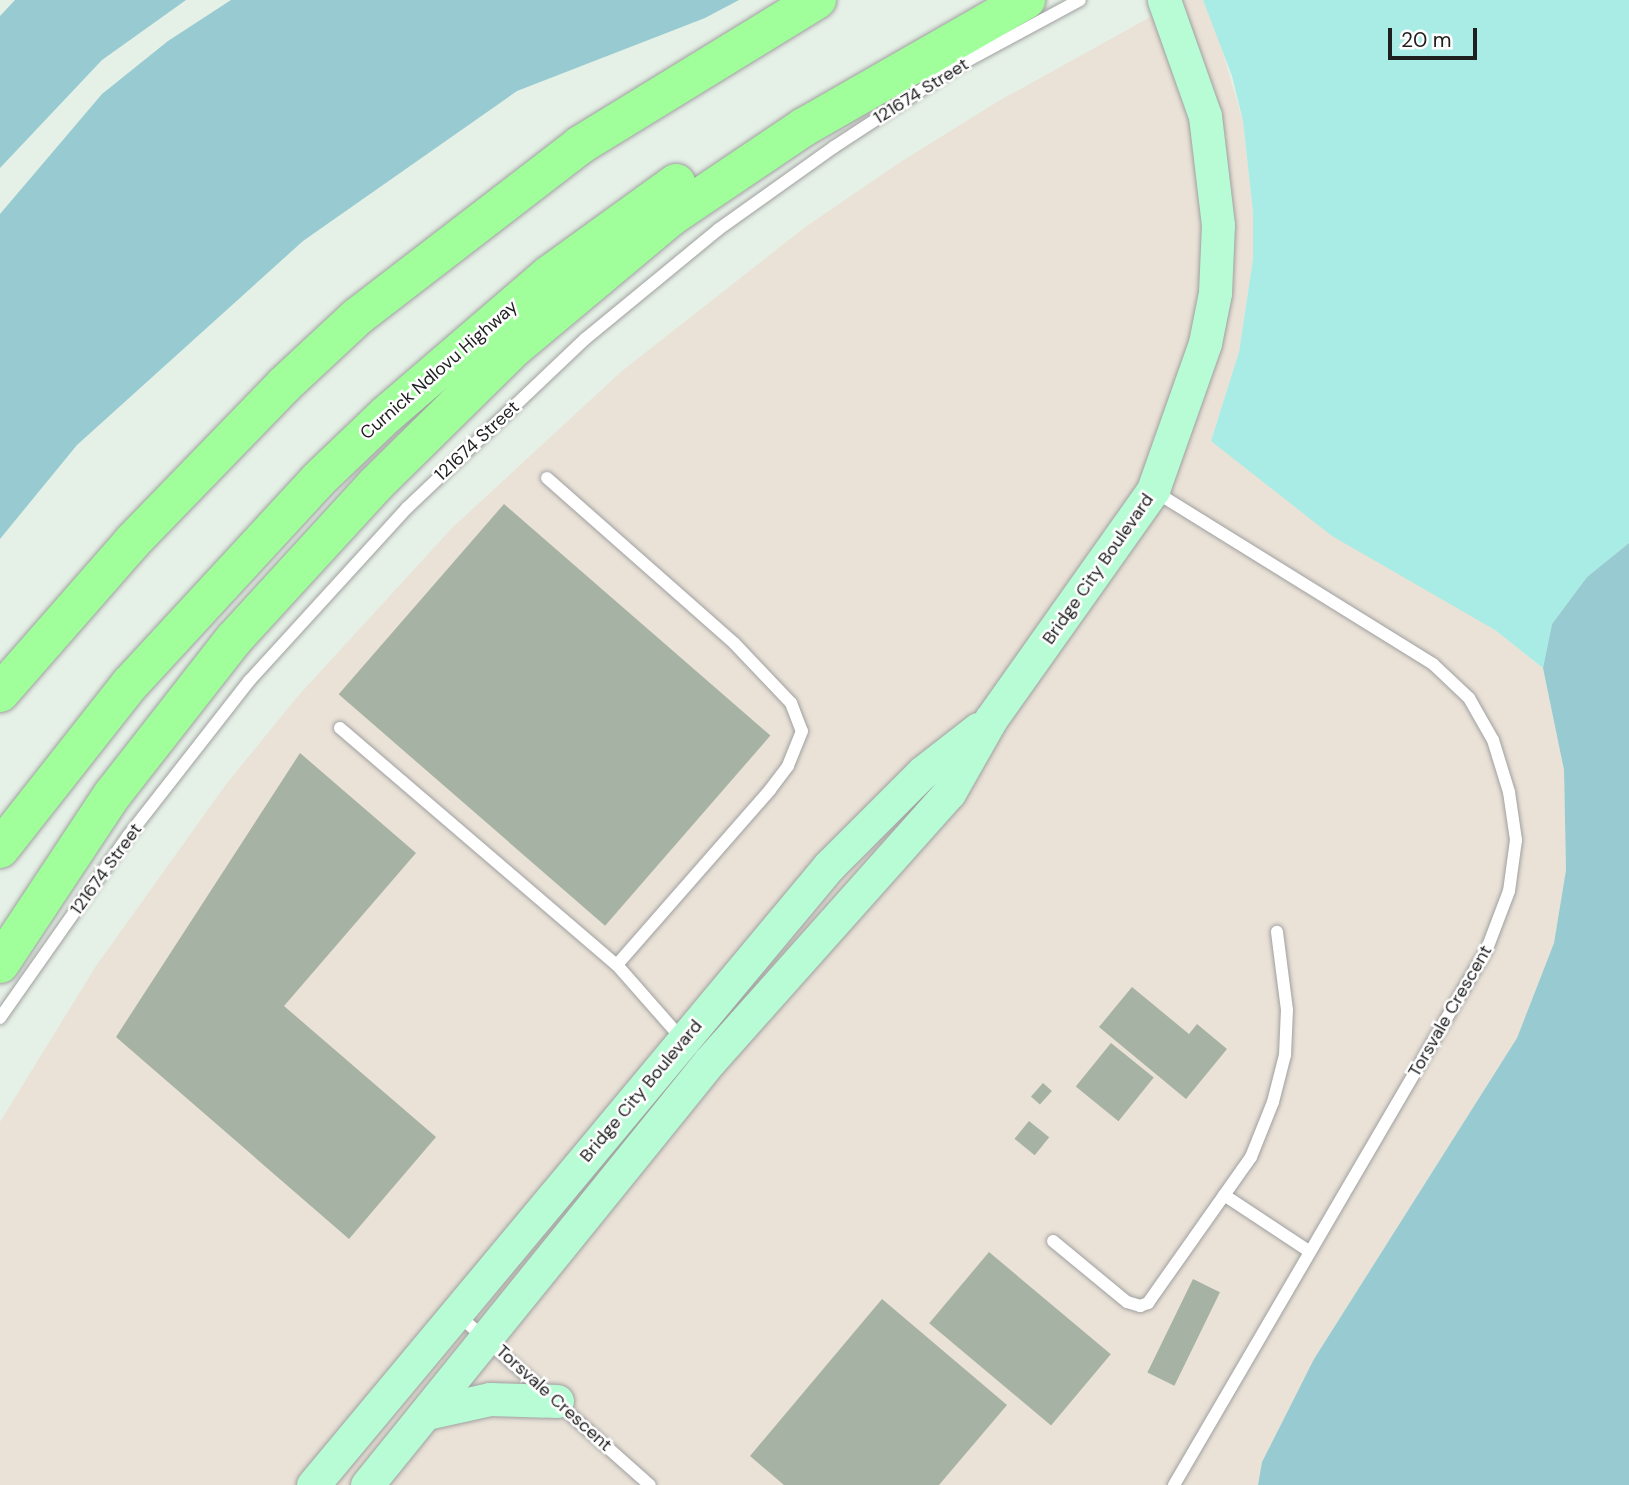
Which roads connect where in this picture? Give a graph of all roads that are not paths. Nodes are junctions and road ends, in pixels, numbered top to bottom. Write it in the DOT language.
graph roads {
  1 [pos="817,0"];
  2 [pos="972,0"];
  3 [pos="1026,0"];
  4 [pos="1080,0"];
  5 [pos="1165,1"];
  6 [pos="547,478"];
  7 [pos="1153,490"];
  8 [pos="15,663"];
  9 [pos="0,693"];
  10 [pos="991,719"];
  11 [pos="340,728"];
  12 [pos="923,772"];
  13 [pos="950,793"];
  14 [pos="0,849"];
  15 [pos="1277,932"];
  16 [pos="0,964"];
  17 [pos="617,965"];
  18 [pos="0,1018"];
  19 [pos="696,1051"];
  20 [pos="1224,1195"];
  21 [pos="1053,1241"];
  22 [pos="1309,1251"];
  23 [pos="456,1313"];
  24 [pos="489,1339"];
  25 [pos="557,1401"];
  26 [pos="427,1413"];
  27 [pos="313,1485"];
  28 [pos="367,1485"];
  29 [pos="650,1485"];
  30 [pos="1174,1485"];
  1 -- 8 [label="main road"];
  2 -- 14 [label="main road, Curnick Ndlovu Highway"];
  3 -- 16 [label="main road"];
  4 -- 18 [label="lane, 121674 Street"];
  5 -- 7 [label="street, Bridge City Boulevard"];
  6 -- 17 [label="lane"];
  7 -- 10 [label="street, Bridge City Boulevard"];
  7 -- 22 [label="lane, Torsvale Crescent"];
  8 -- 9 [label="main road"];
  10 -- 12 [label="street, Bridge City Boulevard"];
  10 -- 13 [label="street, Bridge City Boulevard"];
  11 -- 17 [label="lane"];
  12 -- 13 [label="street"];
  12 -- 19 [label="street, Bridge City Boulevard"];
  13 -- 19 [label="street, Bridge City Boulevard"];
  15 -- 20 [label="lane"];
  17 -- 19 [label="lane"];
  19 -- 23 [label="street, Bridge City Boulevard"];
  19 -- 24 [label="street, Bridge City Boulevard"];
  20 -- 21 [label="lane"];
  20 -- 22 [label="lane"];
  22 -- 30 [label="lane, Torsvale Crescent"];
  23 -- 24 [label="lane, Torsvale Crescent"];
  23 -- 27 [label="street, Bridge City Boulevard"];
  24 -- 25 [label="lane, Torsvale Crescent"];
  24 -- 26 [label="street, Bridge City Boulevard"];
  25 -- 26 [label="street"];
  25 -- 29 [label="lane, Torsvale Crescent"];
  26 -- 28 [label="street, Bridge City Boulevard"];
}
